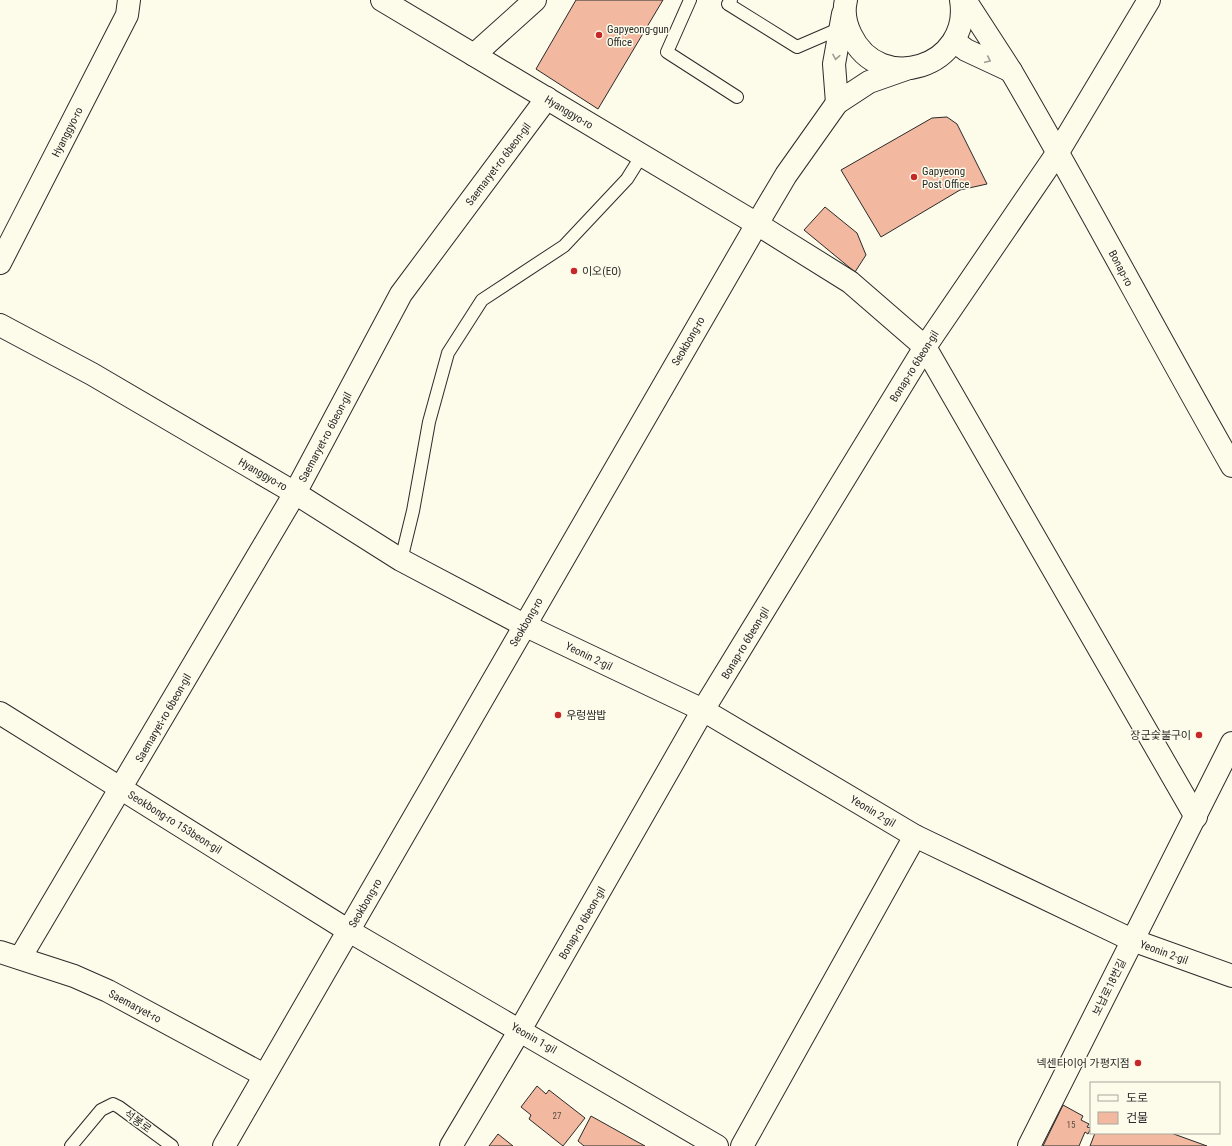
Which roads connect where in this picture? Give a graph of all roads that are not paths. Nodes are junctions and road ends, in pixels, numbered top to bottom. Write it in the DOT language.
graph roads {
  1 [pos="129,0"];
  2 [pos="382,0"];
  3 [pos="535,0"];
  4 [pos="690,0"];
  5 [pos="961,0"];
  6 [pos="965,0"];
  7 [pos="1149,0"];
  8 [pos="727,1"];
  9 [pos="845,2"];
  10 [pos="841,28"];
  11 [pos="954,42"];
  12 [pos="474,55"];
  13 [pos="907,69"];
  14 [pos="1011,71"];
  15 [pos="737,97"];
  16 [pos="547,98"];
  17 [pos="837,103"];
  18 [pos="1058,152"];
  19 [pos="642,155"];
  20 [pos="757,224"];
  21 [pos="0,263"];
  22 [pos="0,326"];
  23 [pos="925,347"];
  24 [pos="1232,466"];
  25 [pos="295,493"];
  26 [pos="401,560"];
  27 [pos="524,625"];
  28 [pos="703,710"];
  29 [pos="0,713"];
  30 [pos="1232,743"];
  31 [pos="121,789"];
  32 [pos="1196,817"];
  33 [pos="915,836"];
  34 [pos="349,931"];
  35 [pos="1132,940"];
  36 [pos="10,955"];
  37 [pos="1232,976"];
  38 [pos="520,1030"];
  39 [pos="264,1075"];
  40 [pos="71,1146"];
  41 [pos="172,1146"];
  42 [pos="224,1146"];
  43 [pos="451,1146"];
  44 [pos="717,1146"];
  45 [pos="742,1146"];
  46 [pos="1029,1146"];
  1 -- 21 [label="street, Hyanggyo-ro"];
  2 -- 12 [label="street, Hyanggyo-ro"];
  3 -- 12 [label="street"];
  4 -- 15 [label="lane"];
  5 -- 11 [label="street"];
  6 -- 14 [label="street, Bonap-ro"];
  7 -- 18 [label="street, Bonap-ro 6beon-gil"];
  8 -- 10 [label="lane"];
  9 -- 10 [label="street"];
  9 -- 13 [label="street"];
  10 -- 17 [label="street, one-way"];
  11 -- 13 [label="street"];
  11 -- 14 [label="street, one-way"];
  12 -- 16 [label="street, Hyanggyo-ro"];
  13 -- 17 [label="street"];
  14 -- 18 [label="street, Bonap-ro"];
  16 -- 19 [label="street, Hyanggyo-ro"];
  16 -- 25 [label="street, Saemaryet-ro 6beon-gil"];
  17 -- 20 [label="street, Seokbong-ro"];
  18 -- 23 [label="street, Bonap-ro 6beon-gil"];
  18 -- 24 [label="street, Bonap-ro"];
  19 -- 20 [label="street, Hyanggyo-ro"];
  19 -- 26 [label="lane"];
  20 -- 23 [label="street, Hyanggyo-ro"];
  20 -- 27 [label="street, Seokbong-ro"];
  22 -- 25 [label="street, Hyanggyo-ro"];
  23 -- 28 [label="street, Bonap-ro 6beon-gil"];
  23 -- 32 [label="street, Hyanggyo-ro"];
  25 -- 26 [label="street, Hyanggyo-ro"];
  25 -- 31 [label="street, Saemaryet-ro 6beon-gil"];
  26 -- 27 [label="street, Hyanggyo-ro"];
  27 -- 28 [label="street, Yeonin 2-gil"];
  27 -- 34 [label="street, Seokbong-ro"];
  28 -- 33 [label="street, Yeonin 2-gil"];
  28 -- 38 [label="street, Bonap-ro 6beon-gil"];
  29 -- 31 [label="street, Seokbong-ro 153beon-gil"];
  30 -- 32 [label="street, 보납로18번길"];
  31 -- 34 [label="street, Seokbong-ro 153beon-gil"];
  31 -- 36 [label="street, Saemaryet-ro 6beon-gil"];
  32 -- 35 [label="street, 보납로18번길"];
  33 -- 35 [label="street, Yeonin 2-gil"];
  33 -- 45 [label="street"];
  34 -- 38 [label="street, Yeonin 1-gil"];
  34 -- 39 [label="street, Seokbong-ro"];
  35 -- 37 [label="street, Yeonin 2-gil"];
  35 -- 46 [label="street, 보납로18번길"];
  36 -- 39 [label="street, Saemaryet-ro"];
  38 -- 43 [label="street, Bonap-ro 6beon-gil"];
  38 -- 44 [label="street, Yeonin 1-gil"];
  39 -- 42 [label="street, Seokbong-ro"];
  40 -- 41 [label="lane, 석봉로"];
}
